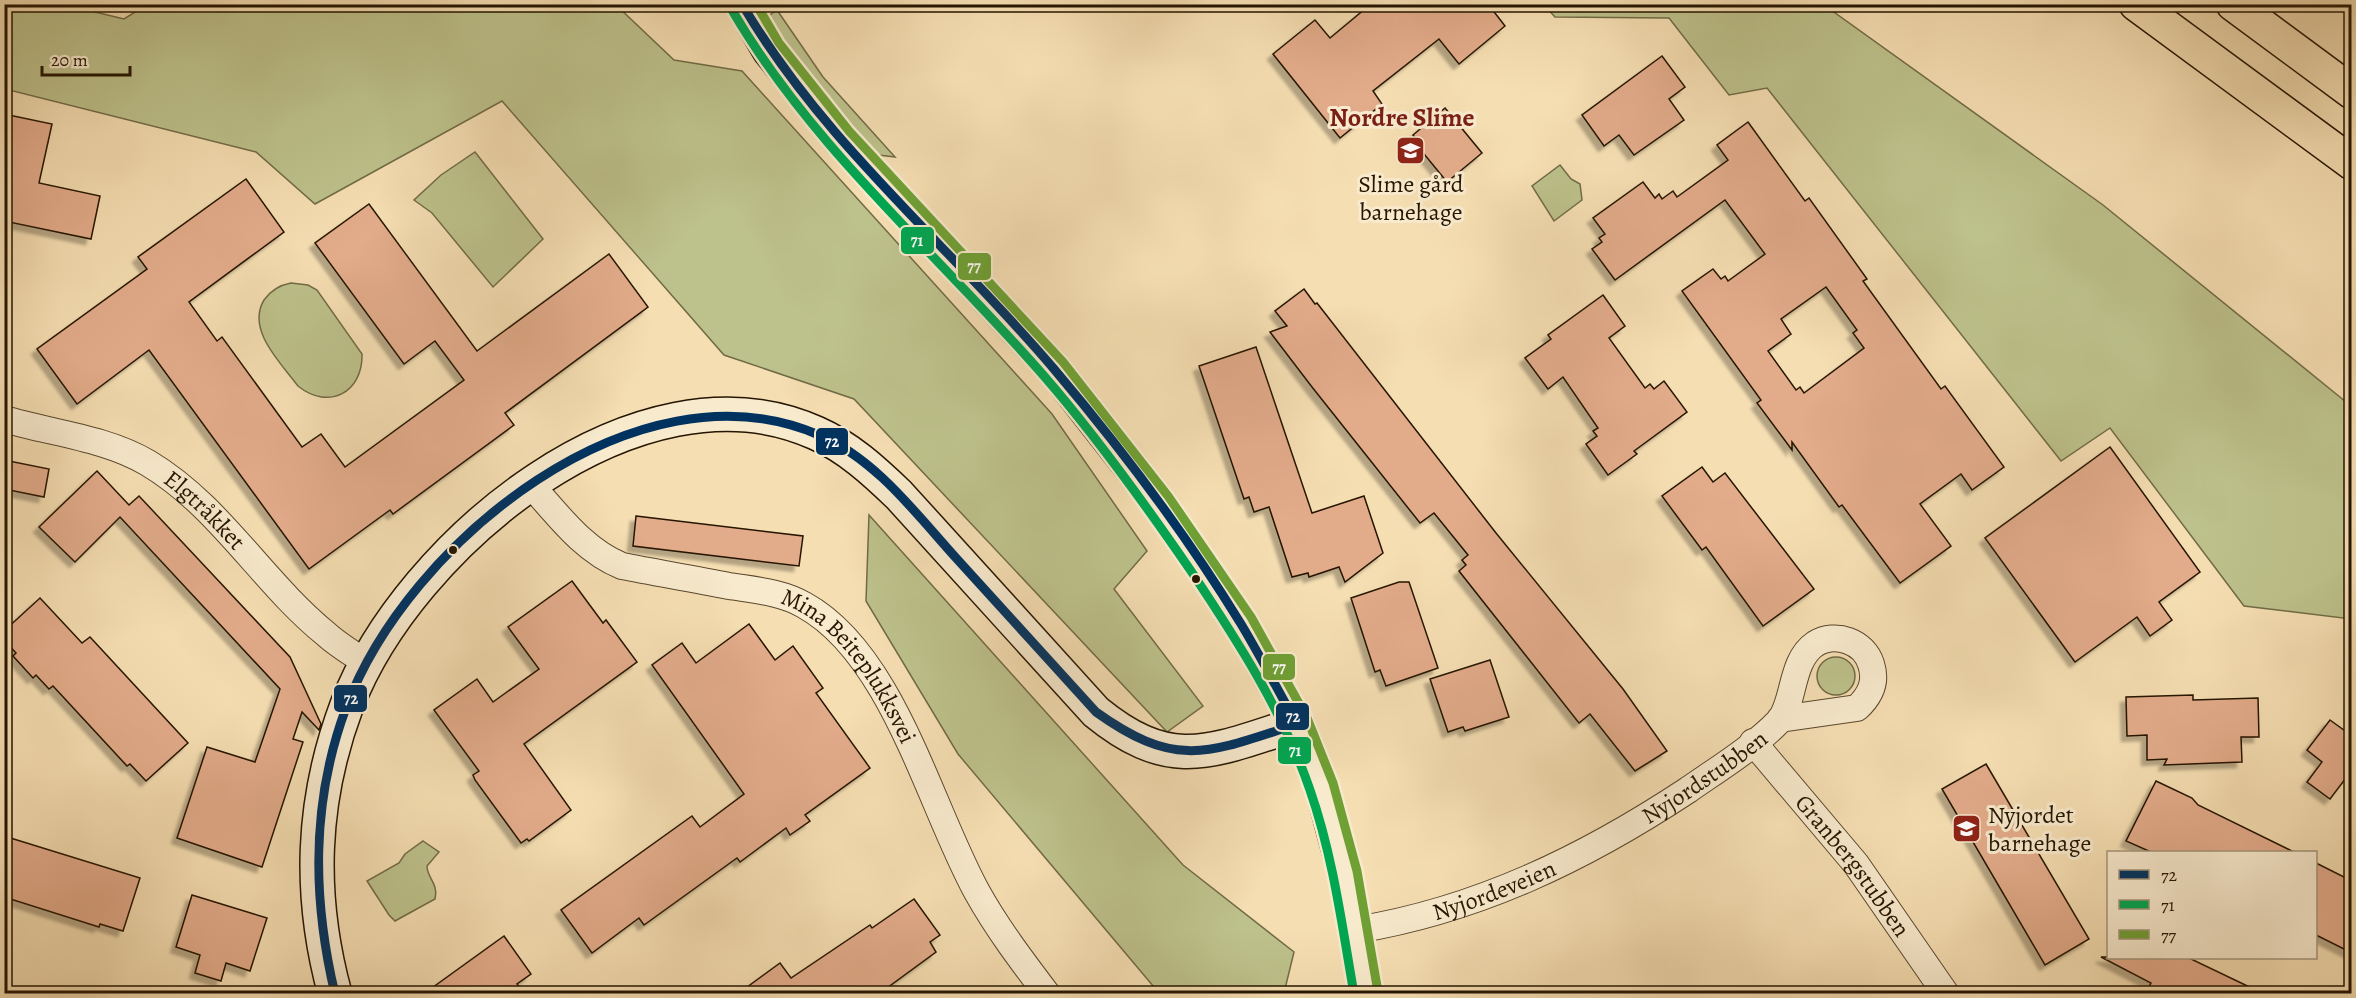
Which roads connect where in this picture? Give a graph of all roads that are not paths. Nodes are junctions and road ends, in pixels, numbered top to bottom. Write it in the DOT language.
graph roads {
  1 [pos="741,4"];
  2 [pos="2136,4"];
  3 [pos="2233,4"];
  4 [pos="2352,92"];
  5 [pos="2352,163"];
  6 [pos="4,419"];
  7 [pos="530,484"];
  8 [pos="367,663"];
  9 [pos="1780,719"];
  10 [pos="1297,724"];
  11 [pos="1752,742"];
  12 [pos="1624,830"];
  13 [pos="1356,930"];
  14 [pos="335,993"];
  15 [pos="1047,993"];
  16 [pos="1366,993"];
  17 [pos="1946,993"];
  1 -- 10 [label="street"];
  2 -- 5 [label="highway"];
  3 -- 4 [label="highway"];
  6 -- 8 [label="street, Elgtråkket"];
  7 -- 8 [label="street"];
  7 -- 10 [label="street"];
  7 -- 15 [label="street, Mina Beiteplukksvei"];
  8 -- 14 [label="street"];
  9 -- 11 [label="street, Nyjordstubben"];
  10 -- 13 [label="street"];
  11 -- 12 [label="street, Nyjordstubben"];
  11 -- 17 [label="street, Granbergstubben"];
  12 -- 13 [label="street, Nyjordeveien"];
  13 -- 16 [label="street"];
}
